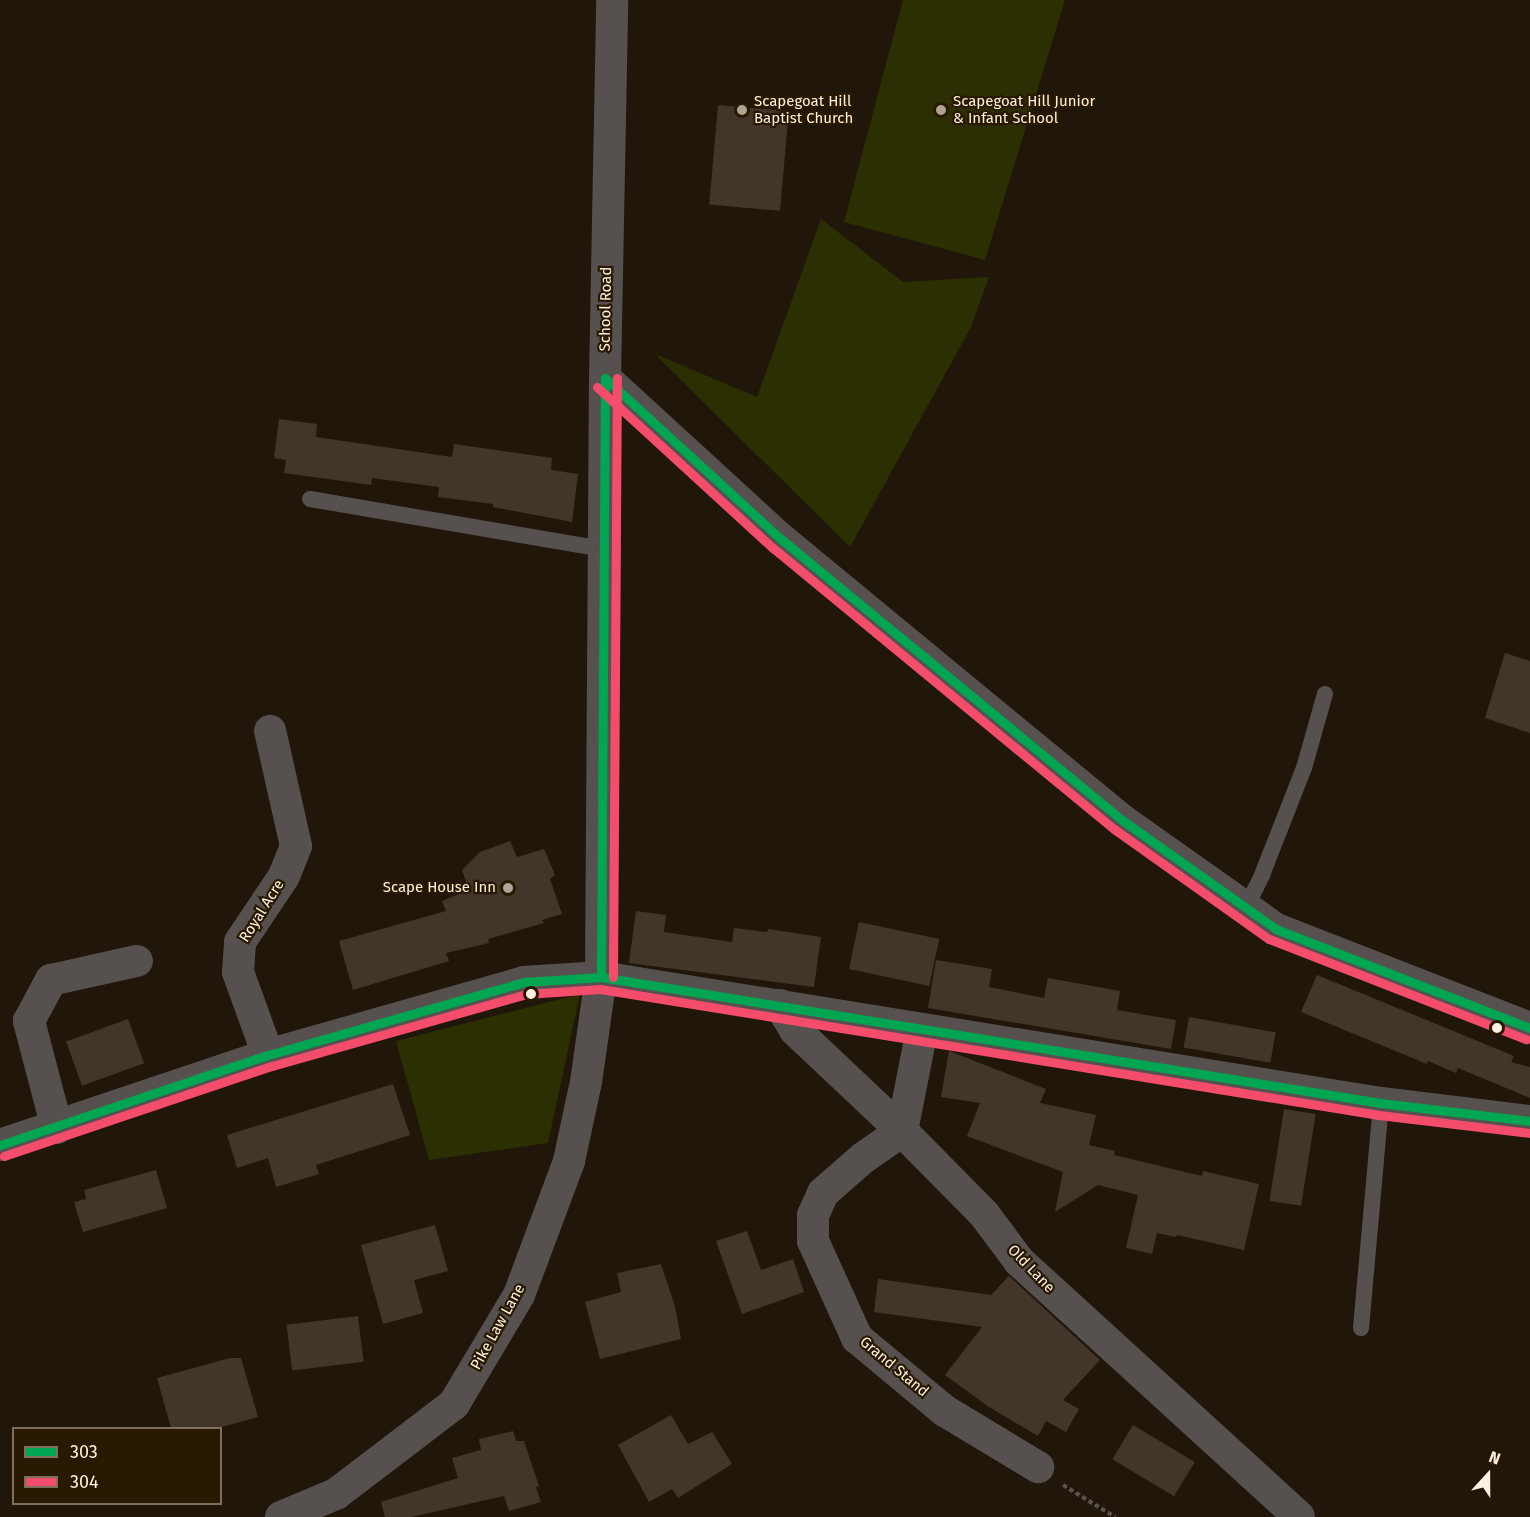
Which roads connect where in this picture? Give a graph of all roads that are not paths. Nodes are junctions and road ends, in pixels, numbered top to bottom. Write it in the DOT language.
graph roads {
  1 [pos="612,0"];
  2 [pos="605,378"];
  3 [pos="310,499"];
  4 [pos="604,549"];
  5 [pos="1325,694"];
  6 [pos="270,731"];
  7 [pos="1246,907"];
  8 [pos="137,961"];
  9 [pos="601,977"];
  10 [pos="780,1005"];
  11 [pos="1530,1028"];
  12 [pos="922,1030"];
  13 [pos="268,1055"];
  14 [pos="1381,1103"];
  15 [pos="1530,1121"];
  16 [pos="57,1128"];
  17 [pos="902,1131"];
  18 [pos="0,1145"];
  19 [pos="1361,1328"];
  20 [pos="1038,1467"];
  21 [pos="282,1517"];
  22 [pos="1299,1517"];
  1 -- 2 [label="street, School Road"];
  2 -- 4 [label="street, School Road"];
  2 -- 7 [label="street"];
  3 -- 4 [label="lane"];
  4 -- 9 [label="street, School Road"];
  5 -- 7 [label="lane"];
  6 -- 13 [label="street, Royal Acre"];
  7 -- 11 [label="street"];
  8 -- 16 [label="street"];
  9 -- 10 [label="street"];
  9 -- 13 [label="street"];
  9 -- 21 [label="street, Pike Law Lane"];
  10 -- 12 [label="street"];
  10 -- 17 [label="street, Old Lane"];
  12 -- 14 [label="street"];
  12 -- 17 [label="street"];
  13 -- 16 [label="street"];
  14 -- 15 [label="street"];
  14 -- 19 [label="lane"];
  16 -- 18 [label="street"];
  17 -- 20 [label="street, Grand Stand"];
  17 -- 22 [label="street, Old Lane"];
}
